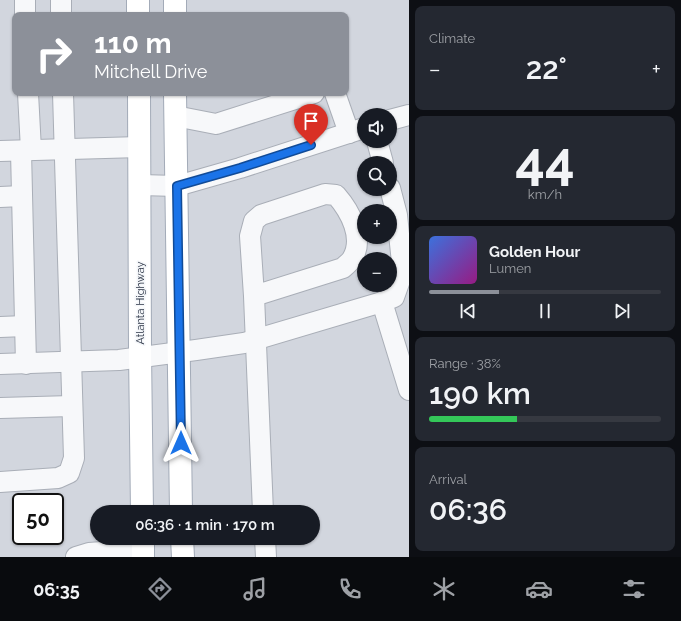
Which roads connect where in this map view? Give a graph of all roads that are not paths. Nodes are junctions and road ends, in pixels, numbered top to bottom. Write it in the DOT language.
graph roads {
  1 [pos="25,0"];
  2 [pos="61,0"];
  3 [pos="138,0"];
  4 [pos="175,0"];
  5 [pos="26,12"];
  6 [pos="61,12"];
  7 [pos="138,12"];
  8 [pos="175,12"];
  9 [pos="28,96"];
  10 [pos="63,96"];
  11 [pos="139,96"];
  12 [pos="175,96"];
  13 [pos="305,96"];
  14 [pos="337,96"];
  15 [pos="409,115"];
  16 [pos="176,116"];
  17 [pos="397,118"];
  18 [pos="356,130"];
  19 [pos="140,147"];
  20 [pos="65,149"];
  21 [pos="26,150"];
  22 [pos="0,151"];
  23 [pos="140,185"];
  24 [pos="177,186"];
  25 [pos="22,196"];
  26 [pos="0,197"];
  27 [pos="357,219"];
  28 [pos="397,230"];
  29 [pos="357,244"];
  30 [pos="406,273"];
  31 [pos="254,296"];
  32 [pos="395,298"];
  33 [pos="25,326"];
  34 [pos="0,327"];
  35 [pos="256,340"];
  36 [pos="180,352"];
  37 [pos="140,357"];
  38 [pos="70,362"];
  39 [pos="0,364"];
  40 [pos="26,364"];
  41 [pos="409,390"];
  42 [pos="72,406"];
  43 [pos="0,408"];
  44 [pos="0,482"];
  45 [pos="142,505"];
  46 [pos="181,505"];
  47 [pos="263,505"];
  48 [pos="182,545"];
  49 [pos="265,545"];
  50 [pos="143,548"];
  51 [pos="76,557"];
  52 [pos="183,557"];
  53 [pos="266,557"];
  1 -- 5 [label="street"];
  2 -- 6 [label="street"];
  3 -- 7 [label="main road"];
  4 -- 8 [label="main road"];
  9 -- 21 [label="street"];
  10 -- 20 [label="street"];
  11 -- 19 [label="main road, Atlanta Highway"];
  12 -- 16 [label="main road"];
  13 -- 16 [label="street"];
  14 -- 18 [label="street"];
  15 -- 17 [label="street"];
  16 -- 24 [label="main road"];
  18 -- 24 [label="street"];
  19 -- 20 [label="street"];
  19 -- 23 [label="main road, Atlanta Highway"];
  20 -- 21 [label="street"];
  20 -- 38 [label="street"];
  21 -- 22 [label="street"];
  21 -- 25 [label="street"];
  23 -- 24 [label="street"];
  23 -- 37 [label="main road, Atlanta Highway"];
  24 -- 36 [label="main road"];
  25 -- 26 [label="street"];
  25 -- 33 [label="street"];
  27 -- 31 [label="street"];
  28 -- 30 [label="street"];
  29 -- 31 [label="street"];
  30 -- 32 [label="street"];
  31 -- 35 [label="street"];
  32 -- 35 [label="street"];
  32 -- 41 [label="street"];
  33 -- 34 [label="street"];
  33 -- 40 [label="street"];
  35 -- 36 [label="street"];
  35 -- 47 [label="street"];
  36 -- 37 [label="street"];
  36 -- 46 [label="main road"];
  37 -- 38 [label="street"];
  37 -- 45 [label="main road, Atlanta Highway"];
  38 -- 40 [label="street"];
  38 -- 42 [label="street"];
  39 -- 40 [label="street"];
  42 -- 43 [label="street"];
  42 -- 44 [label="street"];
  48 -- 52 [label="main road"];
  49 -- 53 [label="street"];
  50 -- 51 [label="street"];
}
